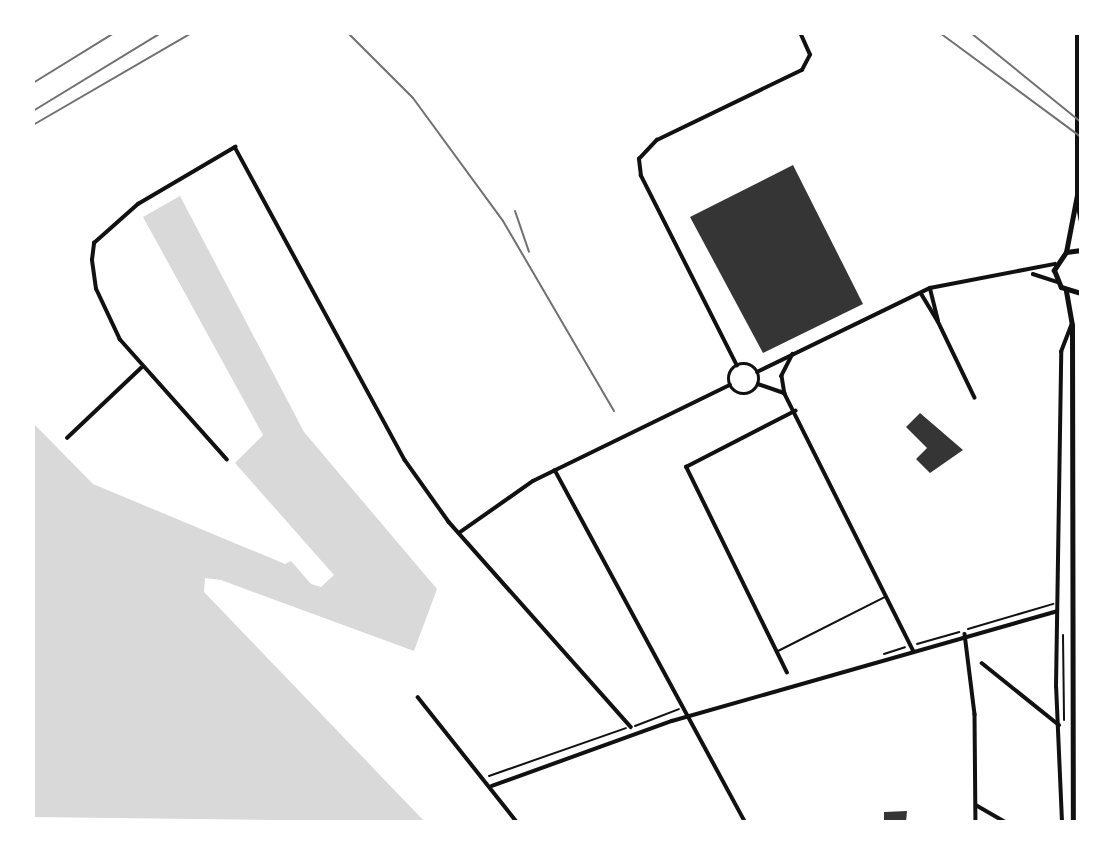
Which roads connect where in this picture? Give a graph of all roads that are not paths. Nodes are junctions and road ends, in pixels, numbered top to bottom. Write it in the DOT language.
graph roads {
  1 [pos="800,33"];
  2 [pos="1077,33"];
  3 [pos="1077,195"];
  4 [pos="1081,222"];
  5 [pos="1081,250"];
  6 [pos="1066,252"];
  7 [pos="1055,264"];
  8 [pos="1031,273"];
  9 [pos="1056,282"];
  10 [pos="930,288"];
  11 [pos="1066,291"];
  12 [pos="920,293"];
  13 [pos="1081,293"];
  14 [pos="1081,318"];
  15 [pos="938,321"];
  16 [pos="1072,325"];
  17 [pos="793,354"];
  18 [pos="737,366"];
  19 [pos="141,368"];
  20 [pos="757,372"];
  21 [pos="758,384"];
  22 [pos="730,385"];
  23 [pos="785,394"];
  24 [pos="975,398"];
  25 [pos="795,411"];
  26 [pos="67,438"];
  27 [pos="228,460"];
  28 [pos="555,470"];
  29 [pos="459,533"];
  30 [pos="886,596"];
  31 [pos="1060,610"];
  32 [pos="965,634"];
  33 [pos="913,650"];
  34 [pos="776,652"];
  35 [pos="982,663"];
  36 [pos="787,673"];
  37 [pos="418,697"];
  38 [pos="688,719"];
  39 [pos="631,727"];
  40 [pos="1062,727"];
  41 [pos="1081,740"];
  42 [pos="492,786"];
  43 [pos="976,805"];
  44 [pos="517,822"];
  45 [pos="745,822"];
  46 [pos="976,822"];
  47 [pos="1006,822"];
  48 [pos="1062,822"];
  49 [pos="1073,822"];
  1 -- 18 [label="street"];
  2 -- 3 [label="main road"];
  3 -- 4 [label="main road"];
  3 -- 6 [label="main road"];
  5 -- 6 [label="main road"];
  6 -- 7 [label="main road"];
  7 -- 8 [label="street"];
  7 -- 9 [label="main road"];
  8 -- 9 [label="street"];
  8 -- 10 [label="street"];
  9 -- 11 [label="main road"];
  10 -- 12 [label="street"];
  10 -- 15 [label="street"];
  11 -- 13 [label="main road"];
  11 -- 16 [label="main road"];
  12 -- 15 [label="street"];
  12 -- 17 [label="street"];
  14 -- 41 [label="main road"];
  15 -- 24 [label="street"];
  16 -- 31 [label="street"];
  16 -- 49 [label="main road"];
  17 -- 20 [label="street"];
  17 -- 23 [label="street"];
  18 -- 20 [label="street"];
  18 -- 22 [label="street"];
  19 -- 26 [label="street"];
  19 -- 27 [label="street"];
  19 -- 29 [label="street"];
  20 -- 21 [label="street"];
  21 -- 22 [label="street"];
  21 -- 23 [label="street"];
  22 -- 28 [label="street"];
  23 -- 25 [label="street"];
  25 -- 30 [label="street"];
  25 -- 34 [label="street"];
  28 -- 29 [label="street"];
  28 -- 38 [label="street"];
  29 -- 39 [label="street"];
  30 -- 33 [label="street"];
  30 -- 34 [label="lane"];
  31 -- 32 [label="street"];
  31 -- 40 [label="street"];
  32 -- 33 [label="street"];
  32 -- 43 [label="street"];
  33 -- 38 [label="street"];
  34 -- 36 [label="street"];
  35 -- 40 [label="street"];
  37 -- 42 [label="street"];
  38 -- 42 [label="street"];
  38 -- 45 [label="street"];
  40 -- 48 [label="street"];
  42 -- 44 [label="street"];
  43 -- 46 [label="street"];
  43 -- 47 [label="street"];
}
